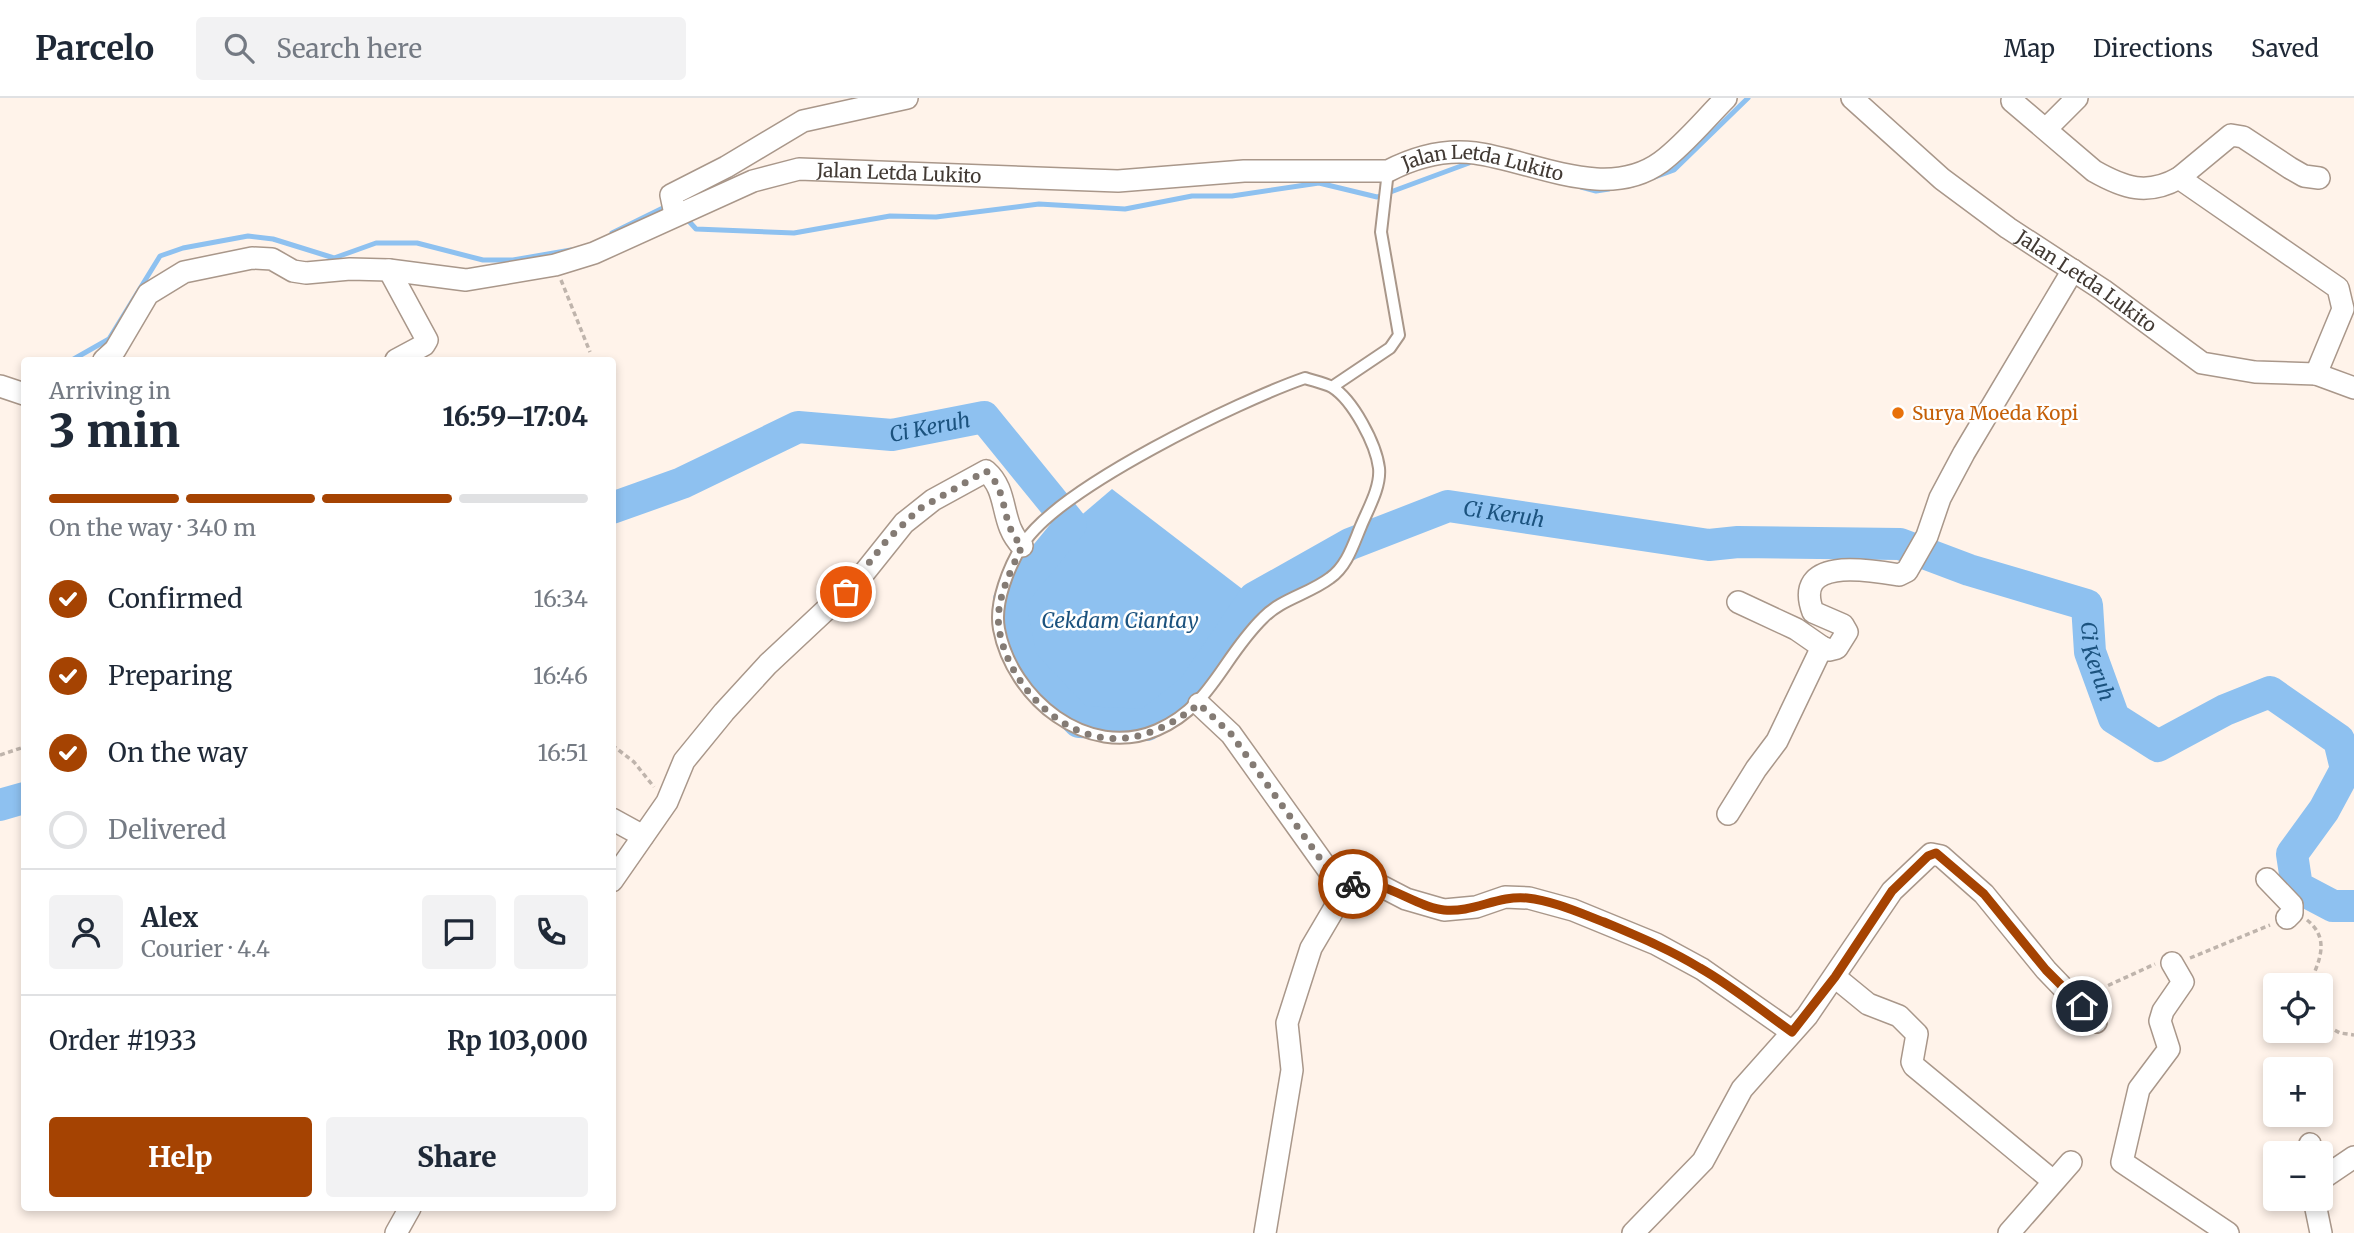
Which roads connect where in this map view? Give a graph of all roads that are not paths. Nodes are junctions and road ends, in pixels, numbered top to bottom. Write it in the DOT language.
graph roads {
  1 [pos="907,98"];
  2 [pos="1726,98"];
  3 [pos="1852,98"];
  4 [pos="2077,98"];
  5 [pos="2012,102"];
  6 [pos="2046,129"];
  7 [pos="1387,175"];
  8 [pos="2179,178"];
  9 [pos="2319,178"];
  10 [pos="677,208"];
  11 [pos="389,270"];
  12 [pos="2073,270"];
  13 [pos="107,357"];
  14 [pos="402,357"];
  15 [pos="2316,373"];
  16 [pos="0,386"];
  17 [pos="1332,387"];
  18 [pos="2354,388"];
  19 [pos="21,393"];
  20 [pos="1027,539"];
  21 [pos="1738,602"];
  22 [pos="1822,647"];
  23 [pos="1199,704"];
  24 [pos="1728,814"];
  25 [pos="616,821"];
  26 [pos="643,836"];
  27 [pos="616,875"];
  28 [pos="2267,879"];
  29 [pos="1344,892"];
  30 [pos="2287,918"];
  31 [pos="2172,963"];
  32 [pos="1835,977"];
  33 [pos="2090,1014"];
  34 [pos="1792,1032"];
  35 [pos="2354,1157"];
  36 [pos="2071,1162"];
  37 [pos="2333,1171"];
  38 [pos="2053,1181"];
  39 [pos="408,1211"];
  40 [pos="2316,1211"];
  41 [pos="396,1233"];
  42 [pos="1265,1233"];
  43 [pos="1633,1233"];
  44 [pos="2009,1233"];
  45 [pos="2228,1233"];
  46 [pos="2321,1233"];
  1 -- 10 [label="street"];
  2 -- 7 [label="street, Jalan Letda Lukito"];
  3 -- 12 [label="street, Jalan Letda Lukito"];
  4 -- 6 [label="street"];
  5 -- 6 [label="street"];
  6 -- 8 [label="street"];
  7 -- 10 [label="street, Jalan Letda Lukito"];
  7 -- 17 [label="lane"];
  8 -- 9 [label="street"];
  8 -- 15 [label="street"];
  10 -- 11 [label="street, Jalan Letda Lukito"];
  11 -- 13 [label="street, Jalan Letda Lukito"];
  11 -- 14 [label="street"];
  12 -- 15 [label="street, Jalan Letda Lukito"];
  12 -- 22 [label="street"];
  15 -- 18 [label="street, Jalan Letda Lukito"];
  16 -- 19 [label="street"];
  17 -- 20 [label="lane"];
  17 -- 23 [label="lane"];
  20 -- 23 [label="lane"];
  20 -- 26 [label="street"];
  21 -- 22 [label="street"];
  22 -- 24 [label="street"];
  23 -- 29 [label="street"];
  25 -- 26 [label="street"];
  26 -- 27 [label="street"];
  28 -- 30 [label="street"];
  29 -- 34 [label="street"];
  29 -- 42 [label="street"];
  31 -- 45 [label="street"];
  32 -- 33 [label="street"];
  32 -- 34 [label="street"];
  32 -- 38 [label="street"];
  34 -- 43 [label="street"];
  35 -- 37 [label="street"];
  36 -- 38 [label="street"];
  38 -- 44 [label="street"];
  39 -- 41 [label="street"];
  40 -- 46 [label="street"];
}
